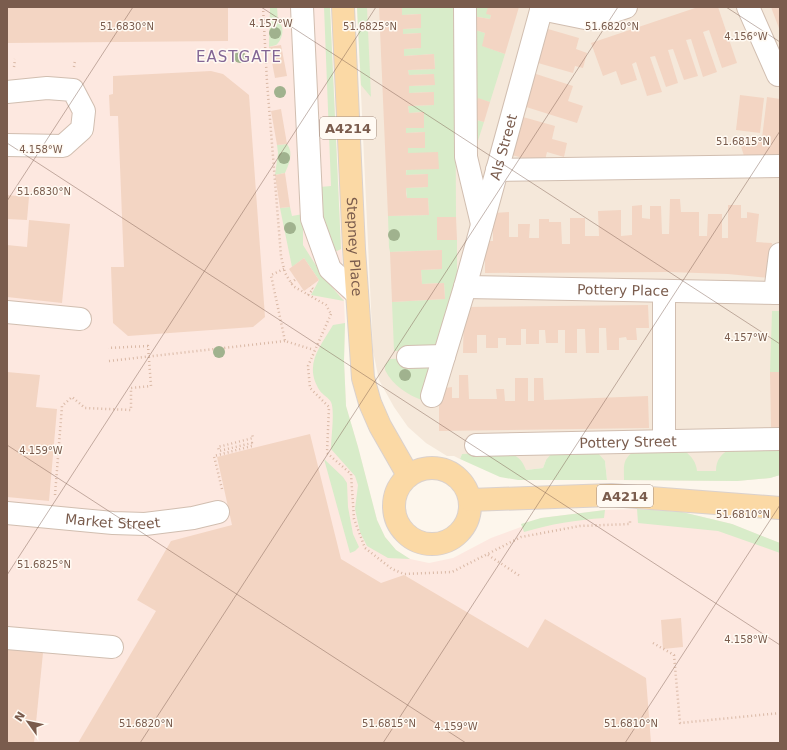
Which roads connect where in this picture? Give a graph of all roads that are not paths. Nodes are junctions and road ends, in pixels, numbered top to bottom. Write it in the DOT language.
graph roads {
  1 [pos="302,7"];
  2 [pos="343,7"];
  3 [pos="465,7"];
  4 [pos="626,7"];
  5 [pos="748,7"];
  6 [pos="542,8"];
  7 [pos="778,75"];
  8 [pos="7,92"];
  9 [pos="7,145"];
  10 [pos="780,166"];
  11 [pos="497,170"];
  12 [pos="482,225"];
  13 [pos="780,254"];
  14 [pos="465,287"];
  15 [pos="664,291"];
  16 [pos="778,293"];
  17 [pos="357,294"];
  18 [pos="7,312"];
  19 [pos="80,319"];
  20 [pos="444,356"];
  21 [pos="408,357"];
  22 [pos="432,396"];
  23 [pos="780,439"];
  24 [pos="664,441"];
  25 [pos="476,445"];
  26 [pos="408,475"];
  27 [pos="470,500"];
  28 [pos="221,503"];
  29 [pos="780,508"];
  30 [pos="7,513"];
  31 [pos="7,638"];
  32 [pos="112,647"];
  1 -- 17 [label="street"];
  2 -- 17 [label="main road, Stepney Place / A4214"];
  3 -- 12 [label="street"];
  4 -- 6 [label="street"];
  5 -- 7 [label="street"];
  6 -- 11 [label="street, Als Street"];
  8 -- 9 [label="street"];
  10 -- 11 [label="street"];
  11 -- 12 [label="street, Als Street"];
  12 -- 14 [label="street, Als Street"];
  13 -- 16 [label="street"];
  14 -- 15 [label="street, Pottery Place"];
  14 -- 20 [label="street, Als Street"];
  15 -- 16 [label="street, Pottery Place"];
  15 -- 24 [label="street"];
  17 -- 26 [label="main road, Stepney Place / A4214"];
  18 -- 19 [label="street"];
  20 -- 21 [label="street"];
  20 -- 22 [label="street, Als Street"];
  23 -- 24 [label="street, Pottery Street"];
  24 -- 25 [label="street, Pottery Street"];
  26 -- 27 [label="main road"];
  26 -- 27 [label="main road"];
  27 -- 29 [label="main road, A4214"];
  28 -- 30 [label="street, Market Street"];
  31 -- 32 [label="street"];
}
